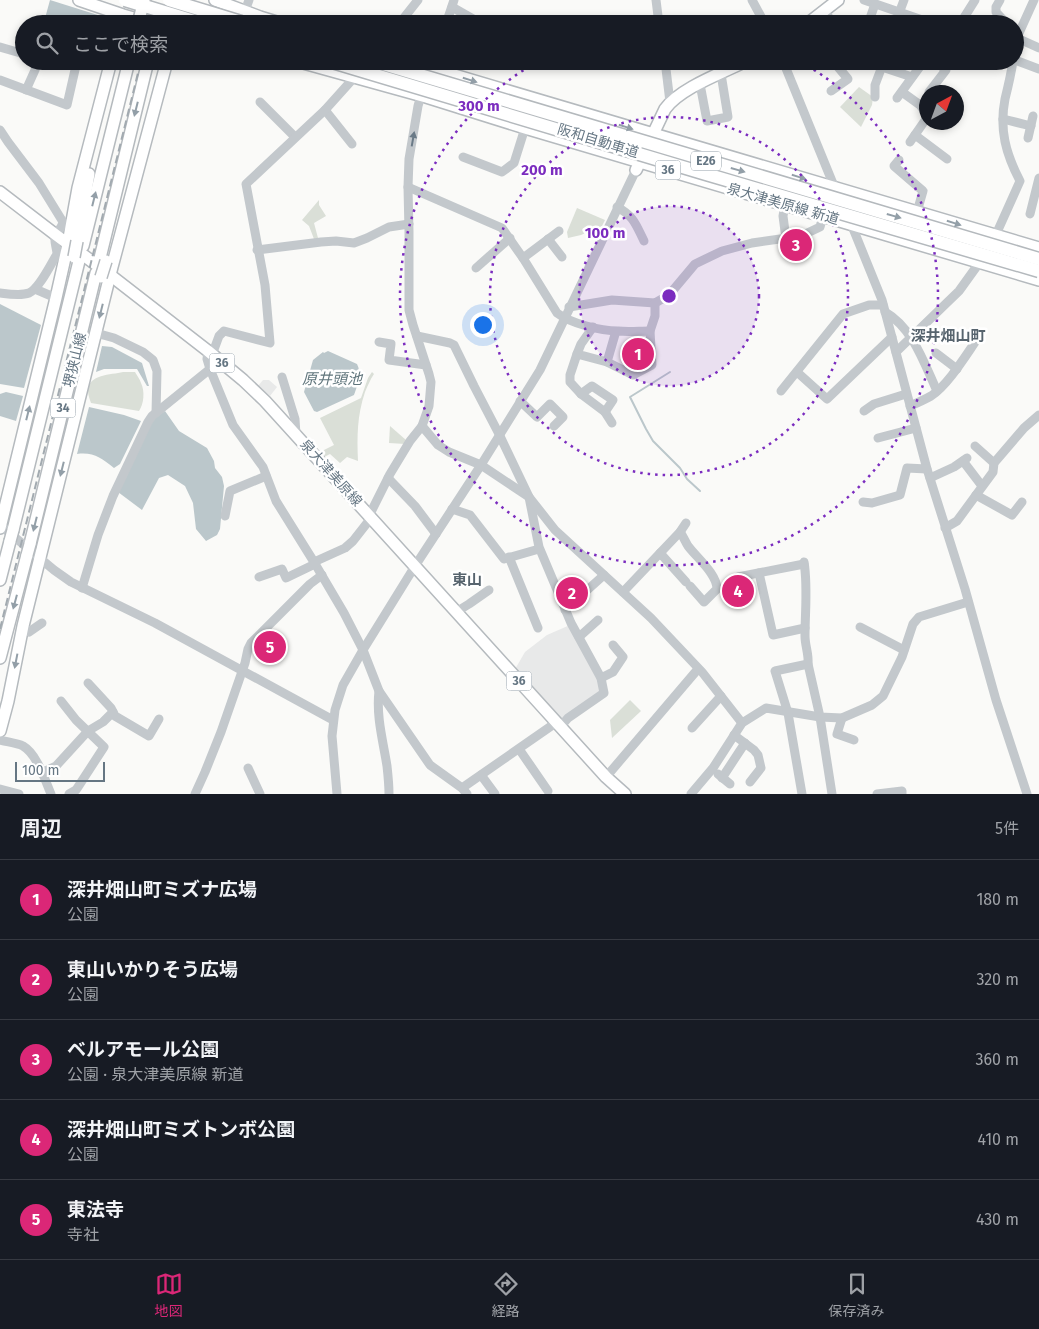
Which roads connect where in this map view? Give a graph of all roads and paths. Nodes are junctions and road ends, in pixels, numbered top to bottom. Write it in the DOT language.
graph roads {
  1 [pos="79,0"];
  2 [pos="126,0"];
  3 [pos="144,0"];
  4 [pos="163,0"];
  5 [pos="169,0"];
  6 [pos="181,0"];
  7 [pos="215,0"];
  8 [pos="249,0"];
  9 [pos="418,0"];
  10 [pos="656,0"];
  11 [pos="752,0"];
  12 [pos="838,0"];
  13 [pos="864,0"];
  14 [pos="904,0"];
  15 [pos="975,0"];
  16 [pos="1000,0"];
  17 [pos="1034,0"];
  18 [pos="453,4"];
  19 [pos="875,4"];
  20 [pos="824,11"];
  21 [pos="899,12"];
  22 [pos="111,15"];
  23 [pos="123,15"];
  24 [pos="140,15"];
  25 [pos="159,15"];
  26 [pos="175,15"];
  27 [pos="177,15"];
  28 [pos="238,15"];
  29 [pos="241,15"];
  30 [pos="243,15"];
  31 [pos="406,15"];
  32 [pos="469,15"];
  33 [pos="658,15"];
  34 [pos="760,15"];
  35 [pos="819,15"];
  36 [pos="827,15"];
  37 [pos="871,15"];
  38 [pos="898,15"];
  39 [pos="908,15"];
  40 [pos="966,15"];
  41 [pos="999,15"];
  42 [pos="1024,22"];
  43 [pos="1024,43"];
  44 [pos="0,47"];
  45 [pos="1039,48"];
  46 [pos="15,51"];
  47 [pos="1024,64"];
  48 [pos="1039,69"];
  49 [pos="35,70"];
  50 [pos="75,70"];
  51 [pos="109,70"];
  52 [pos="126,70"];
  53 [pos="146,70"];
  54 [pos="159,70"];
  55 [pos="165,70"];
  56 [pos="329,70"];
  57 [pos="359,70"];
  58 [pos="361,70"];
  59 [pos="403,70"];
  60 [pos="430,70"];
  61 [pos="448,70"];
  62 [pos="666,70"];
  63 [pos="729,70"];
  64 [pos="787,70"];
  65 [pos="840,70"];
  66 [pos="881,70"];
  67 [pos="896,70"];
  68 [pos="917,70"];
  69 [pos="946,70"];
  70 [pos="1012,70"];
  71 [pos="721,74"];
  72 [pos="355,77"];
  73 [pos="912,77"];
  74 [pos="0,80"];
  75 [pos="700,84"];
  76 [pos="934,85"];
  77 [pos="26,90"];
  78 [pos="831,91"];
  79 [pos="421,96"];
  80 [pos="875,97"];
  81 [pos="260,102"];
  82 [pos="670,102"];
  83 [pos="919,105"];
  84 [pos="325,110"];
  85 [pos="1033,116"];
  86 [pos="1003,119"];
  87 [pos="1031,126"];
  88 [pos="525,128"];
  89 [pos="0,130"];
  90 [pos="919,130"];
  91 [pos="653,135"];
  92 [pos="295,137"];
  93 [pos="1028,138"];
  94 [pos="352,144"];
  95 [pos="463,158"];
  96 [pos="947,159"];
  97 [pos="899,160"];
  98 [pos="638,166"];
  99 [pos="1039,178"];
  100 [pos="1019,184"];
  101 [pos="408,187"];
  102 [pos="835,188"];
  103 [pos="1036,188"];
  104 [pos="0,192"];
  105 [pos="786,205"];
  106 [pos="617,207"];
  107 [pos="917,212"];
  108 [pos="1030,214"];
  109 [pos="823,216"];
  110 [pos="409,224"];
  111 [pos="851,224"];
  112 [pos="559,230"];
  113 [pos="56,235"];
  114 [pos="997,236"];
  115 [pos="510,238"];
  116 [pos="548,239"];
  117 [pos="786,239"];
  118 [pos="644,241"];
  119 [pos="76,244"];
  120 [pos="1039,248"];
  121 [pos="257,250"];
  122 [pos="562,257"];
  123 [pos="523,258"];
  124 [pos="103,259"];
  125 [pos="1039,259"];
  126 [pos="980,262"];
  127 [pos="476,268"];
  128 [pos="1039,271"];
  129 [pos="103,275"];
  130 [pos="1039,280"];
  131 [pos="35,289"];
  132 [pos="0,293"];
  133 [pos="56,298"];
  134 [pos="655,303"];
  135 [pos="570,307"];
  136 [pos="884,309"];
  137 [pos="564,319"];
  138 [pos="593,327"];
  139 [pos="650,331"];
  140 [pos="616,332"];
  141 [pos="96,333"];
  142 [pos="417,336"];
  143 [pos="892,337"];
  144 [pos="911,338"];
  145 [pos="978,338"];
  146 [pos="379,342"];
  147 [pos="896,352"];
  148 [pos="210,353"];
  149 [pos="936,353"];
  150 [pos="577,354"];
  151 [pos="607,362"];
  152 [pos="426,364"];
  153 [pos="210,369"];
  154 [pos="957,369"];
  155 [pos="797,372"];
  156 [pos="282,377"];
  157 [pos="781,391"];
  158 [pos="937,391"];
  159 [pos="581,394"];
  160 [pos="906,394"];
  161 [pos="520,401"];
  162 [pos="910,406"];
  163 [pos="864,411"];
  164 [pos="605,412"];
  165 [pos="156,413"];
  166 [pos="1039,414"];
  167 [pos="612,423"];
  168 [pos="422,426"];
  169 [pos="554,426"];
  170 [pos="916,428"];
  171 [pos="499,434"];
  172 [pos="296,435"];
  173 [pos="878,438"];
  174 [pos="975,446"];
  175 [pos="994,463"];
  176 [pos="481,465"];
  177 [pos="928,473"];
  178 [pos="266,476"];
  179 [pos="388,478"];
  180 [pos="982,486"];
  181 [pos="976,495"];
  182 [pos="529,497"];
  183 [pos="864,502"];
  184 [pos="1022,502"];
  185 [pos="452,509"];
  186 [pos="225,516"];
  187 [pos="370,517"];
  188 [pos="686,523"];
  189 [pos="0,527"];
  190 [pos="945,528"];
  191 [pos="680,532"];
  192 [pos="436,534"];
  193 [pos="540,549"];
  194 [pos="660,553"];
  195 [pos="40,558"];
  196 [pos="509,558"];
  197 [pos="315,563"];
  198 [pos="415,566"];
  199 [pos="759,573"];
  200 [pos="322,575"];
  201 [pos="604,575"];
  202 [pos="259,577"];
  203 [pos="738,577"];
  204 [pos="0,580"];
  205 [pos="82,588"];
  206 [pos="489,590"];
  207 [pos="623,592"];
  208 [pos="968,602"];
  209 [pos="566,610"];
  210 [pos="456,612"];
  211 [pos="598,620"];
  212 [pos="42,623"];
  213 [pos="23,626"];
  214 [pos="860,627"];
  215 [pos="538,628"];
  216 [pos="805,628"];
  217 [pos="578,637"];
  218 [pos="613,645"];
  219 [pos="363,650"];
  220 [pos="904,650"];
  221 [pos="0,658"];
  222 [pos="808,664"];
  223 [pos="242,669"];
  224 [pos="698,669"];
  225 [pos="601,678"];
  226 [pos="88,684"];
  227 [pos="379,691"];
  228 [pos="721,696"];
  229 [pos="61,701"];
  230 [pos="113,712"];
  231 [pos="788,713"];
  232 [pos="820,717"];
  233 [pos="842,718"];
  234 [pos="159,719"];
  235 [pos="333,720"];
  236 [pos="742,723"];
  237 [pos="559,724"];
  238 [pos="692,728"];
  239 [pos="0,731"];
  240 [pos="88,731"];
  241 [pos="734,735"];
  242 [pos="0,740"];
  243 [pos="854,740"];
  244 [pos="745,743"];
  245 [pos="519,750"];
  246 [pos="248,768"];
  247 [pos="712,769"];
  248 [pos="41,773"];
  249 [pos="482,775"];
  250 [pos="606,777"];
  251 [pos="722,778"];
  252 [pos="750,782"];
  253 [pos="730,784"];
  254 [pos="0,789"];
  255 [pos="548,790"];
  256 [pos="465,791"];
  257 [pos="623,793"];
  258 [pos="19,794"];
  259 [pos="51,794"];
  260 [pos="69,794"];
  261 [pos="195,794"];
  262 [pos="260,794"];
  263 [pos="337,794"];
  264 [pos="390,794"];
  265 [pos="495,794"];
  266 [pos="691,794"];
  267 [pos="802,794"];
  268 [pos="832,794"];
  269 [pos="877,794"];
  270 [pos="902,794"];
  271 [pos="1027,794"];
  1 -- 22 [label="main road"];
  2 -- 23 [label="main road"];
  2 -- 26 [label="highway, bridge"];
  3 -- 24 [label="main road, bridge"];
  4 -- 25 [label="main road"];
  5 -- 28 [label="highway, bridge"];
  6 -- 27 [label="main road"];
  7 -- 29 [label="main road"];
  8 -- 30 [label="street"];
  9 -- 31 [label="street"];
  10 -- 33 [label="street"];
  11 -- 34 [label="street"];
  12 -- 20 [label="main road"];
  13 -- 19 [label="street"];
  14 -- 21 [label="street"];
  15 -- 40 [label="street"];
  16 -- 41 [label="street"];
  17 -- 42 [label="street"];
  18 -- 32 [label="street"];
  19 -- 21 [label="street"];
  19 -- 37 [label="street"];
  20 -- 35 [label="main road"];
  20 -- 36 [label="street"];
  21 -- 38 [label="street"];
  21 -- 39 [label="street"];
  43 -- 45 [label="street"];
  44 -- 46 [label="street"];
  47 -- 48 [label="street"];
  49 -- 77 [label="street"];
  50 -- 77 [label="street"];
  51 -- 119 [label="main road"];
  119 -- 52 [label="main road, 堺狭山線 / 34, one-way"];
  53 -- 124 [label="main road, 堺狭山線 / 34, one-way"];
  54 -- 124 [label="main road"];
  55 -- 129 [label="main road"];
  56 -- 72 [label="main road, 泉大津美原線 新道 / 36"];
  57 -- 128 [label="highway, 阪和自動車道 / E26, bridge"];
  58 -- 72 [label="street"];
  59 -- 125 [label="highway, 阪和自動車道 / E26, one-way, bridge"];
  60 -- 79 [label="street"];
  61 -- 91 [label="main road, 36, one-way"];
  62 -- 82 [label="street"];
  63 -- 71 [label="main road"];
  64 -- 102 [label="street"];
  65 -- 78 [label="street"];
  66 -- 80 [label="street"];
  67 -- 73 [label="street"];
  68 -- 73 [label="street"];
  69 -- 76 [label="street"];
  70 -- 86 [label="street"];
  71 -- 75 [label="main road"];
  71 -- 75 [label="street"];
  72 -- 79 [label="main road, 泉大津美原線 新道 / 36"];
  72 -- 84 [label="street"];
  73 -- 83 [label="street"];
  74 -- 77 [label="street"];
  75 -- 82 [label="main road"];
  79 -- 88 [label="main road, 泉大津美原線 新道 / 36"];
  101 -- 79 [label="street, one-way"];
  81 -- 92 [label="street"];
  82 -- 91 [label="main road"];
  84 -- 92 [label="street"];
  84 -- 94 [label="street"];
  85 -- 87 [label="street"];
  86 -- 87 [label="street"];
  86 -- 100 [label="street"];
  87 -- 93 [label="street"];
  88 -- 95 [label="street"];
  88 -- 98 [label="main road, 泉大津美原線 新道 / 36"];
  89 -- 113 [label="street"];
  90 -- 96 [label="street"];
  91 -- 98 [label="main road"];
  91 -- 102 [label="main road, 36, one-way"];
  92 -- 121 [label="street"];
  97 -- 107 [label="street"];
  98 -- 105 [label="main road, 泉大津美原線 新道 / 36"];
  98 -- 106 [label="street"];
  99 -- 103 [label="street"];
  100 -- 103 [label="street"];
  100 -- 114 [label="street"];
  101 -- 110 [label="street"];
  101 -- 115 [label="street"];
  102 -- 107 [label="main road, 36"];
  102 -- 111 [label="street"];
  103 -- 108 [label="street"];
  104 -- 113 [label="main road, 泉大津美原線 / 36"];
  105 -- 109 [label="main road, 泉大津美原線 新道 / 36"];
  105 -- 117 [label="street"];
  106 -- 118 [label="street"];
  106 -- 135 [label="street"];
  107 -- 114 [label="main road, 36, one-way"];
  109 -- 111 [label="main road, 泉大津美原線 新道 / 36"];
  109 -- 117 [label="street"];
  110 -- 121 [label="street"];
  110 -- 142 [label="street"];
  111 -- 126 [label="main road, 泉大津美原線 新道 / 36"];
  111 -- 136 [label="street"];
  112 -- 116 [label="street"];
  113 -- 119 [label="main road, 泉大津美原線 / 36"];
  113 -- 131 [label="street"];
  114 -- 120 [label="main road, 36"];
  114 -- 126 [label="street"];
  115 -- 123 [label="street"];
  115 -- 127 [label="street"];
  116 -- 122 [label="street"];
  116 -- 123 [label="street"];
  117 -- 134 [label="street"];
  119 -- 129 [label="main road, 泉大津美原線 / 36"];
  119 -- 133 [label="main road"];
  119 -- 204 [label="main road, 堺狭山線 / 34"];
  121 -- 148 [label="street"];
  123 -- 137 [label="street"];
  124 -- 129 [label="main road, 堺狭山線 / 34"];
  126 -- 130 [label="main road, 泉大津美原線 新道 / 36"];
  126 -- 144 [label="street"];
  129 -- 141 [label="main road, one-way"];
  129 -- 148 [label="main road, 泉大津美原線 / 36"];
  129 -- 221 [label="main road, 堺狭山線 / 34, one-way"];
  131 -- 132 [label="street"];
  131 -- 133 [label="street"];
  189 -- 133 [label="main road, one-way"];
  134 -- 135 [label="street"];
  134 -- 139 [label="street"];
  135 -- 137 [label="street"];
  136 -- 143 [label="street"];
  136 -- 144 [label="street"];
  136 -- 155 [label="street"];
  137 -- 138 [label="street"];
  137 -- 161 [label="street"];
  138 -- 140 [label="street"];
  138 -- 150 [label="street"];
  139 -- 140 [label="street"];
  139 -- 151 [label="street"];
  140 -- 151 [label="street"];
  141 -- 165 [label="street"];
  141 -- 195 [label="main road, one-way"];
  142 -- 152 [label="street"];
  142 -- 171 [label="street"];
  143 -- 147 [label="street"];
  143 -- 155 [label="street"];
  144 -- 147 [label="street"];
  144 -- 158 [label="street"];
  145 -- 154 [label="street"];
  146 -- 152 [label="street"];
  147 -- 160 [label="street"];
  148 -- 153 [label="street"];
  148 -- 172 [label="main road, 泉大津美原線 / 36"];
  149 -- 154 [label="street"];
  150 -- 151 [label="street"];
  150 -- 159 [label="street"];
  152 -- 168 [label="street"];
  153 -- 165 [label="street"];
  153 -- 178 [label="street"];
  154 -- 158 [label="street"];
  155 -- 157 [label="street"];
  156 -- 172 [label="street"];
  158 -- 162 [label="street"];
  159 -- 164 [label="street"];
  159 -- 164 [label="street"];
  160 -- 162 [label="street"];
  160 -- 163 [label="street"];
  161 -- 169 [label="street"];
  161 -- 171 [label="street"];
  162 -- 170 [label="street"];
  164 -- 167 [label="street"];
  165 -- 205 [label="street"];
  166 -- 175 [label="street"];
  168 -- 176 [label="street"];
  168 -- 179 [label="street"];
  170 -- 173 [label="street"];
  170 -- 177 [label="street"];
  171 -- 176 [label="street"];
  171 -- 182 [label="street"];
  172 -- 187 [label="main road, 泉大津美原線 / 36"];
  174 -- 175 [label="street"];
  175 -- 180 [label="street"];
  176 -- 182 [label="street"];
  176 -- 185 [label="street"];
  177 -- 180 [label="street"];
  177 -- 183 [label="street"];
  177 -- 190 [label="street"];
  178 -- 186 [label="street"];
  178 -- 197 [label="street"];
  179 -- 187 [label="street"];
  179 -- 192 [label="street"];
  180 -- 181 [label="street"];
  181 -- 184 [label="street"];
  181 -- 190 [label="street"];
  182 -- 193 [label="street"];
  182 -- 201 [label="street"];
  185 -- 192 [label="street"];
  185 -- 196 [label="street"];
  187 -- 197 [label="street"];
  187 -- 198 [label="main road, 泉大津美原線 / 36"];
  188 -- 191 [label="street"];
  189 -- 195 [label="street"];
  190 -- 208 [label="street"];
  191 -- 194 [label="street"];
  191 -- 194 [label="street"];
  192 -- 198 [label="street"];
  193 -- 196 [label="street"];
  193 -- 209 [label="street"];
  194 -- 207 [label="street"];
  195 -- 205 [label="street"];
  195 -- 213 [label="main road"];
  196 -- 215 [label="street"];
  197 -- 200 [label="street"];
  197 -- 202 [label="street"];
  198 -- 210 [label="main road, 泉大津美原線 / 36"];
  198 -- 219 [label="street"];
  199 -- 203 [label="street"];
  199 -- 216 [label="street"];
  199 -- 216 [label="street"];
  200 -- 219 [label="street"];
  200 -- 223 [label="street"];
  201 -- 207 [label="street"];
  201 -- 209 [label="street"];
  205 -- 223 [label="street"];
  206 -- 210 [label="street"];
  207 -- 224 [label="street"];
  208 -- 220 [label="street"];
  208 -- 271 [label="street"];
  209 -- 217 [label="street"];
  210 -- 237 [label="main road, 泉大津美原線 / 36"];
  211 -- 217 [label="street"];
  212 -- 213 [label="street"];
  213 -- 239 [label="main road, one-way"];
  214 -- 220 [label="street"];
  216 -- 222 [label="street"];
  217 -- 225 [label="street"];
  218 -- 225 [label="street"];
  219 -- 227 [label="street"];
  219 -- 235 [label="street"];
  220 -- 233 [label="street"];
  222 -- 231 [label="street"];
  222 -- 232 [label="street"];
  223 -- 235 [label="street"];
  223 -- 261 [label="street"];
  224 -- 228 [label="street"];
  224 -- 250 [label="street"];
  225 -- 237 [label="street"];
  226 -- 230 [label="street"];
  227 -- 256 [label="street"];
  227 -- 264 [label="street"];
  228 -- 236 [label="street"];
  228 -- 238 [label="street"];
  229 -- 240 [label="street"];
  230 -- 234 [label="street"];
  230 -- 240 [label="street"];
  231 -- 232 [label="street"];
  231 -- 236 [label="street"];
  231 -- 267 [label="street"];
  232 -- 233 [label="street"];
  232 -- 268 [label="street"];
  233 -- 243 [label="street"];
  235 -- 263 [label="street"];
  236 -- 241 [label="street"];
  237 -- 245 [label="street"];
  237 -- 250 [label="main road, 泉大津美原線 / 36"];
  240 -- 248 [label="street"];
  240 -- 260 [label="street"];
  241 -- 244 [label="street"];
  241 -- 247 [label="street"];
  242 -- 248 [label="street"];
  244 -- 251 [label="street"];
  244 -- 252 [label="street"];
  245 -- 249 [label="street"];
  245 -- 255 [label="street"];
  246 -- 262 [label="street"];
  247 -- 251 [label="street"];
  247 -- 266 [label="street"];
  248 -- 259 [label="street"];
  249 -- 256 [label="street"];
  249 -- 265 [label="street"];
  250 -- 257 [label="main road, 泉大津美原線 / 36"];
  251 -- 253 [label="street"];
  254 -- 258 [label="street"];
  269 -- 270 [label="street"];
}
